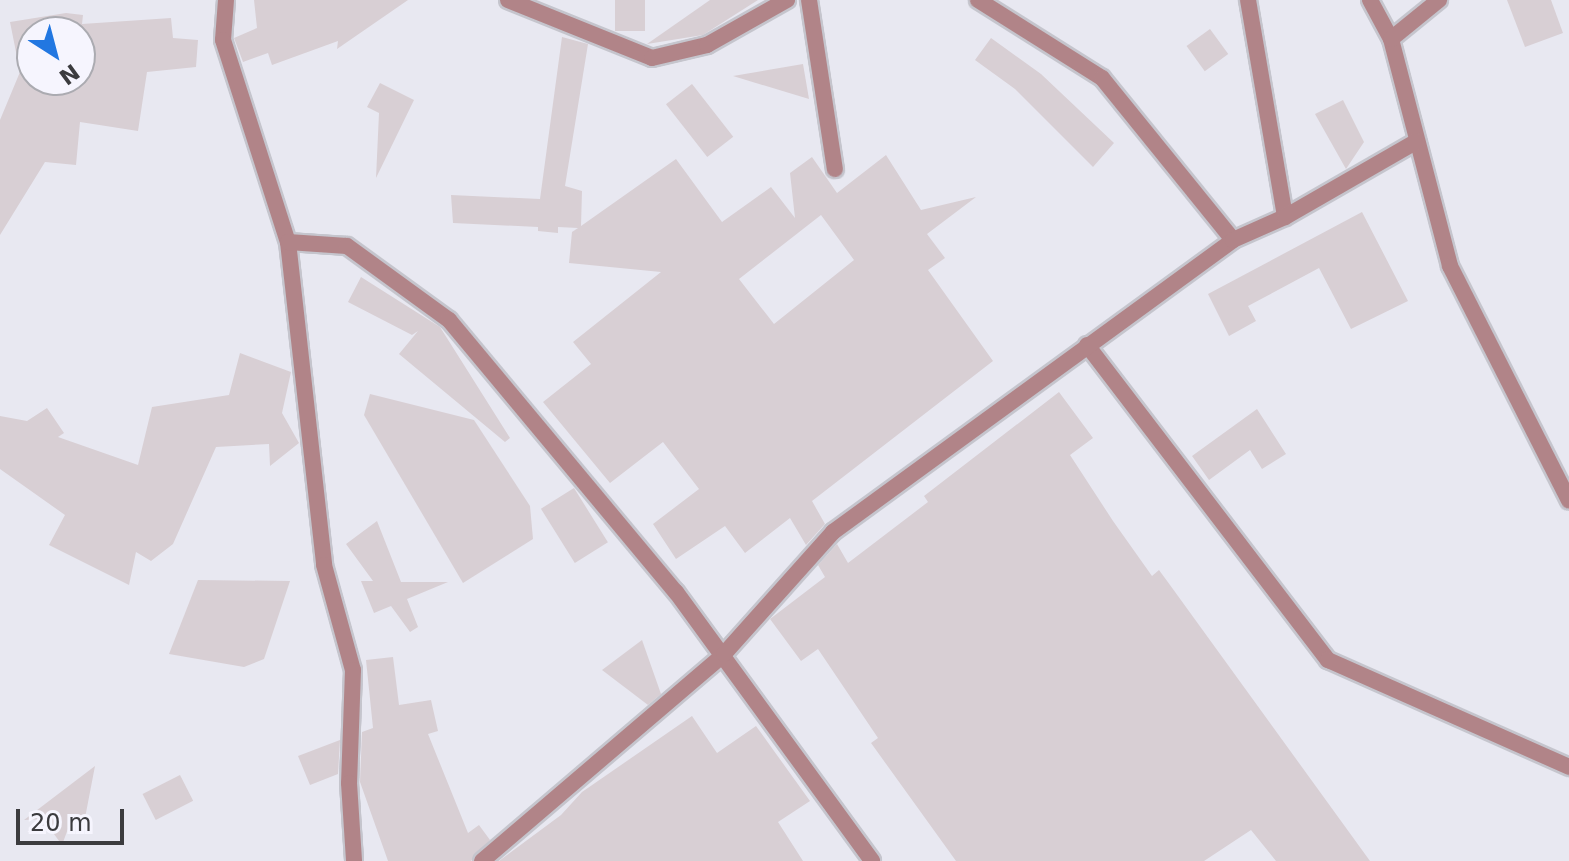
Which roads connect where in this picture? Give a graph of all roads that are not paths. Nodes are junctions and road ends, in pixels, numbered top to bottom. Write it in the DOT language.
graph roads {
  1 [pos="226,0"];
  2 [pos="508,0"];
  3 [pos="787,0"];
  4 [pos="809,0"];
  5 [pos="978,0"];
  6 [pos="1248,0"];
  7 [pos="1370,0"];
  8 [pos="1439,0"];
  9 [pos="1391,39"];
  10 [pos="1417,141"];
  11 [pos="835,169"];
  12 [pos="1285,217"];
  13 [pos="1233,240"];
  14 [pos="288,242"];
  15 [pos="1087,345"];
  16 [pos="1569,501"];
  17 [pos="724,654"];
  18 [pos="1569,767"];
  19 [pos="354,861"];
  20 [pos="482,861"];
  21 [pos="872,861"];
  1 -- 14 [label="street"];
  2 -- 3 [label="street"];
  4 -- 11 [label="street"];
  5 -- 13 [label="street"];
  6 -- 12 [label="street"];
  7 -- 9 [label="street"];
  8 -- 9 [label="street"];
  9 -- 10 [label="street"];
  10 -- 12 [label="street"];
  10 -- 16 [label="street"];
  12 -- 13 [label="street"];
  13 -- 15 [label="street"];
  14 -- 17 [label="street"];
  14 -- 19 [label="street"];
  15 -- 17 [label="street"];
  15 -- 18 [label="street"];
  17 -- 20 [label="street"];
  17 -- 21 [label="street"];
}
